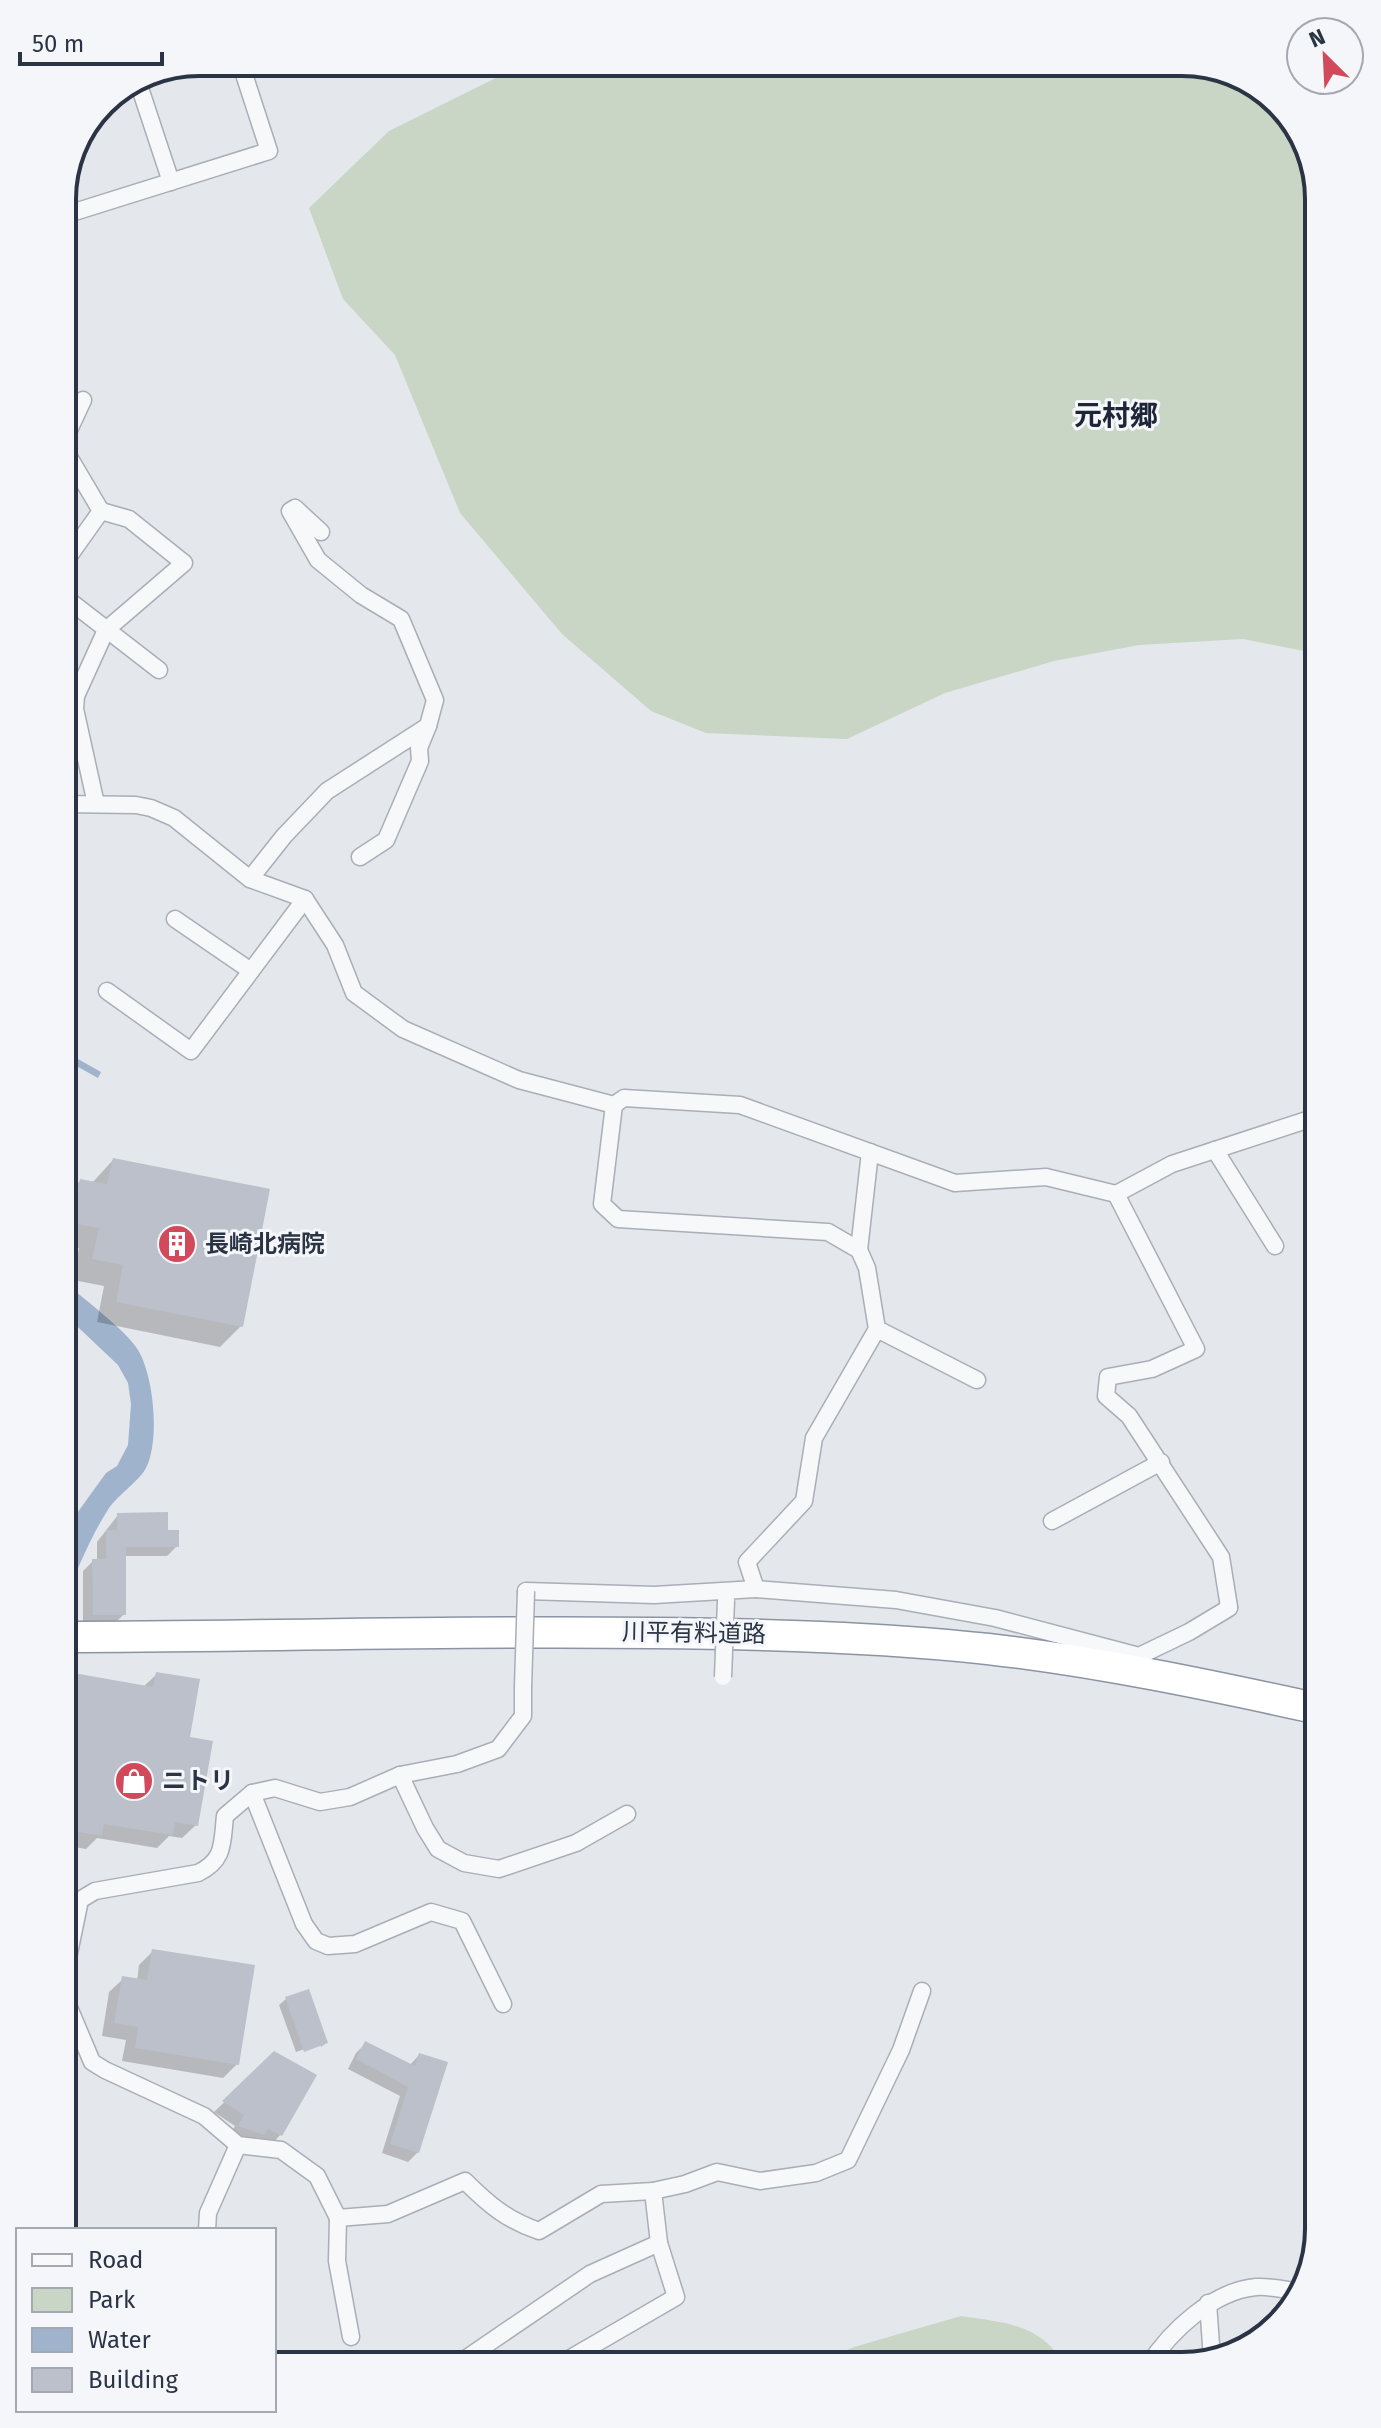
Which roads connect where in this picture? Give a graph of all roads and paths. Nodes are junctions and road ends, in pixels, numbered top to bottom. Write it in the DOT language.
graph roads {
  1 [pos="245,76"];
  2 [pos="141,90"];
  3 [pos="171,182"];
  4 [pos="76,212"];
  5 [pos="83,400"];
  6 [pos="76,415"];
  7 [pos="76,469"];
  8 [pos="101,511"];
  9 [pos="321,532"];
  10 [pos="76,546"];
  11 [pos="76,606"];
  12 [pos="106,630"];
  13 [pos="159,670"];
  14 [pos="76,696"];
  15 [pos="76,714"];
  16 [pos="428,726"];
  17 [pos="76,804"];
  18 [pos="96,804"];
  19 [pos="360,857"];
  20 [pos="250,879"];
  21 [pos="305,899"];
  22 [pos="175,919"];
  23 [pos="251,971"];
  24 [pos="107,991"];
  25 [pos="614,1105"];
  26 [pos="1305,1121"];
  27 [pos="1215,1150"];
  28 [pos="870,1152"];
  29 [pos="1116,1194"];
  30 [pos="1275,1246"];
  31 [pos="859,1250"];
  32 [pos="877,1329"];
  33 [pos="977,1380"];
  34 [pos="1161,1462"];
  35 [pos="1052,1521"];
  36 [pos="756,1589"];
  37 [pos="726,1600"];
  38 [pos="76,1645"];
  39 [pos="76,1645"];
  40 [pos="723,1677"];
  41 [pos="1305,1706"];
  42 [pos="1305,1721"];
  43 [pos="400,1775"];
  44 [pos="252,1793"];
  45 [pos="627,1814"];
  46 [pos="76,1920"];
  47 [pos="922,1991"];
  48 [pos="503,2004"];
  49 [pos="76,2023"];
  50 [pos="238,2145"];
  51 [pos="653,2191"];
  52 [pos="338,2218"];
  53 [pos="207,2228"];
  54 [pos="659,2243"];
  55 [pos="1288,2291"];
  56 [pos="1208,2303"];
  57 [pos="351,2337"];
  58 [pos="1211,2348"];
  59 [pos="476,2352"];
  60 [pos="581,2352"];
  61 [pos="1157,2352"];
  1 -- 3 [label="street"];
  2 -- 3 [label="street"];
  3 -- 4 [label="street"];
  5 -- 6 [label="street"];
  7 -- 8 [label="street"];
  8 -- 10 [label="street"];
  8 -- 12 [label="street"];
  9 -- 16 [label="street"];
  11 -- 12 [label="street"];
  12 -- 13 [label="street"];
  12 -- 14 [label="street"];
  15 -- 18 [label="street"];
  16 -- 19 [label="street"];
  16 -- 20 [label="street"];
  17 -- 18 [label="street"];
  18 -- 20 [label="street"];
  20 -- 21 [label="street"];
  21 -- 23 [label="street"];
  21 -- 25 [label="street"];
  22 -- 23 [label="street"];
  23 -- 24 [label="street"];
  25 -- 28 [label="street"];
  25 -- 31 [label="street"];
  26 -- 27 [label="street"];
  27 -- 29 [label="street"];
  27 -- 30 [label="street"];
  28 -- 29 [label="street"];
  28 -- 31 [label="street"];
  29 -- 34 [label="street"];
  31 -- 32 [label="street"];
  32 -- 33 [label="street"];
  32 -- 36 [label="street"];
  34 -- 35 [label="street"];
  34 -- 36 [label="street"];
  36 -- 43 [label="street, bridge"];
  37 -- 40 [label="street, bridge"];
  38 -- 41 [label="highway, 川平有料道路"];
  39 -- 42 [label="highway, 川平有料道路"];
  43 -- 44 [label="street"];
  43 -- 45 [label="street"];
  44 -- 46 [label="street"];
  44 -- 48 [label="street"];
  47 -- 51 [label="street"];
  49 -- 50 [label="street"];
  50 -- 52 [label="street"];
  50 -- 53 [label="street"];
  51 -- 52 [label="street"];
  51 -- 54 [label="street"];
  52 -- 57 [label="street"];
  54 -- 59 [label="street"];
  54 -- 60 [label="street"];
  55 -- 56 [label="street"];
  56 -- 58 [label="street"];
  56 -- 61 [label="street"];
}
